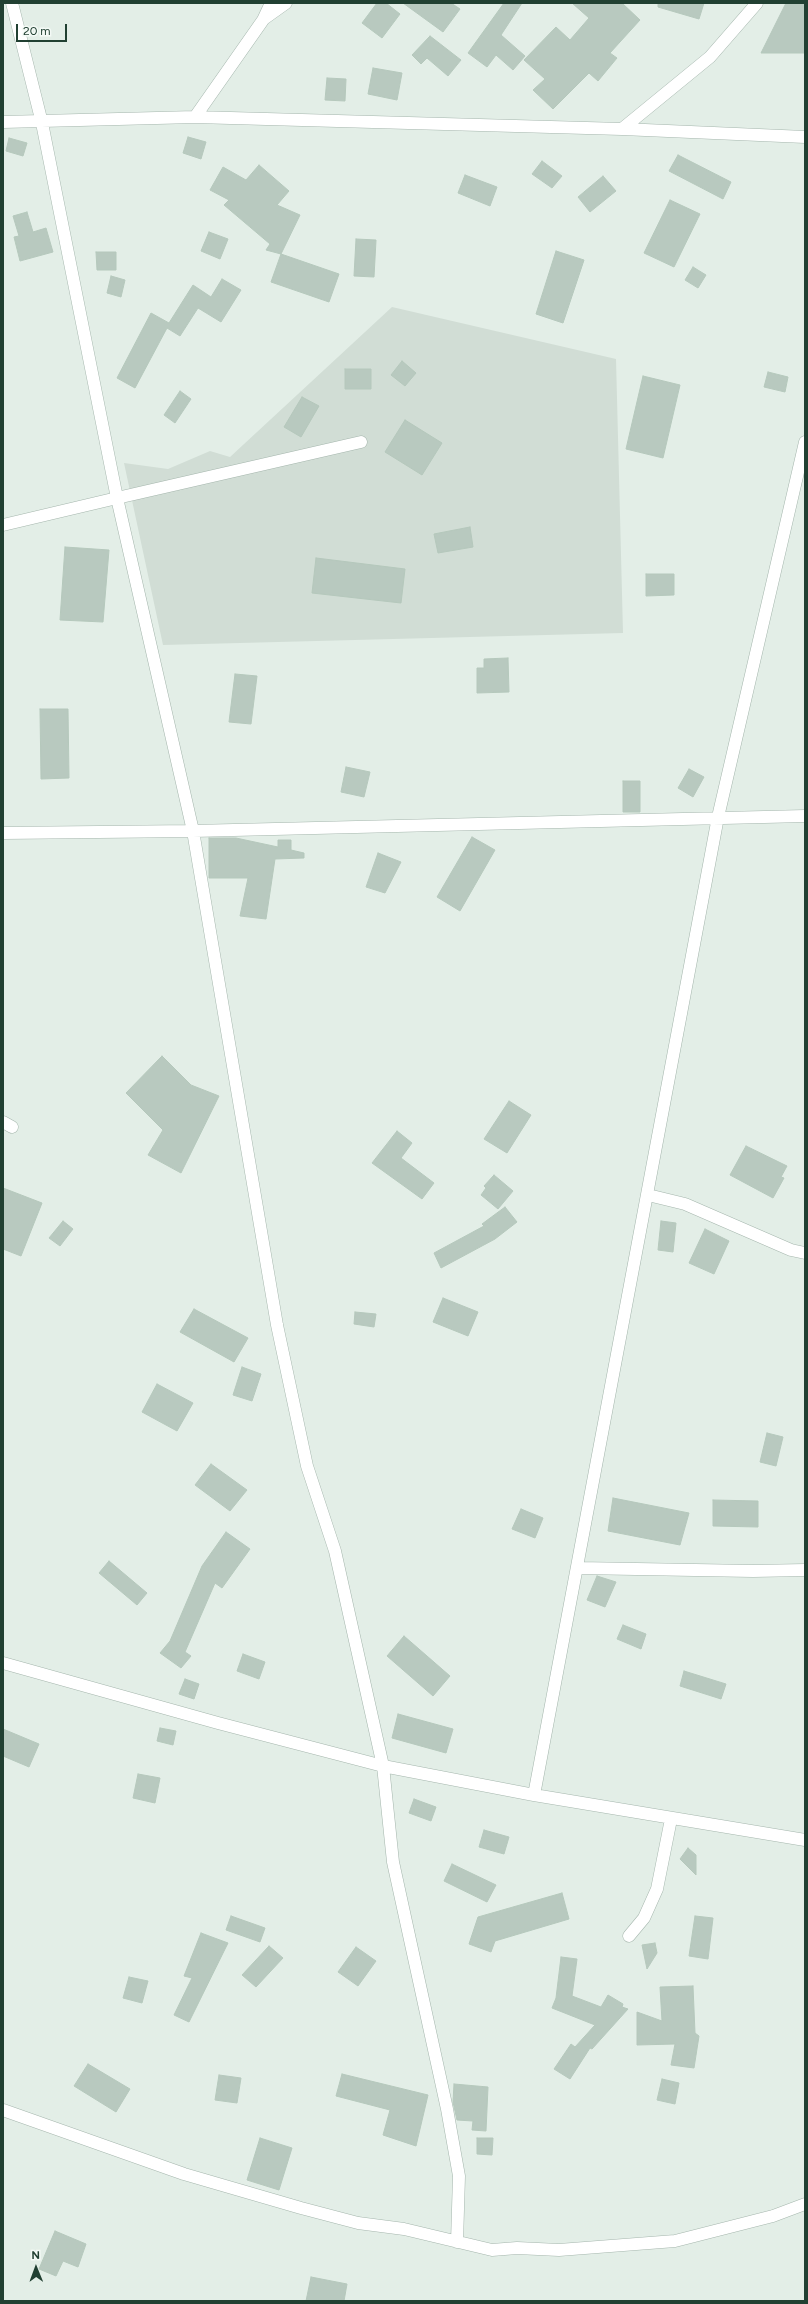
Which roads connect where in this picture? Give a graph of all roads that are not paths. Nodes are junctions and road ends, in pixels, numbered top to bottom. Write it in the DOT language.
graph roads {
  1 [pos="12,3"];
  2 [pos="271,3"];
  3 [pos="286,3"];
  4 [pos="756,3"];
  5 [pos="263,20"];
  6 [pos="195,117"];
  7 [pos="3,122"];
  8 [pos="42,123"];
  9 [pos="622,129"];
  10 [pos="805,137"];
  11 [pos="361,442"];
  12 [pos="805,442"];
  13 [pos="117,498"];
  14 [pos="3,525"];
  15 [pos="805,816"];
  16 [pos="718,817"];
  17 [pos="192,831"];
  18 [pos="3,833"];
  19 [pos="648,1195"];
  20 [pos="805,1253"];
  21 [pos="578,1568"];
  22 [pos="805,1570"];
  23 [pos="3,1663"];
  24 [pos="383,1766"];
  25 [pos="534,1795"];
  26 [pos="671,1819"];
  27 [pos="805,1840"];
  28 [pos="629,1936"];
  29 [pos="3,2110"];
  30 [pos="805,2204"];
  31 [pos="457,2242"];
  1 -- 8 [label="street"];
  2 -- 5 [label="street"];
  3 -- 5 [label="street"];
  4 -- 9 [label="street"];
  5 -- 6 [label="street"];
  6 -- 8 [label="street"];
  6 -- 9 [label="street"];
  7 -- 8 [label="street"];
  8 -- 13 [label="street"];
  9 -- 10 [label="street"];
  11 -- 13 [label="street"];
  12 -- 16 [label="street"];
  13 -- 14 [label="street"];
  13 -- 17 [label="street"];
  15 -- 16 [label="street"];
  16 -- 17 [label="street"];
  16 -- 19 [label="street"];
  17 -- 18 [label="street"];
  17 -- 24 [label="street"];
  19 -- 20 [label="street"];
  19 -- 21 [label="street"];
  21 -- 22 [label="street"];
  21 -- 25 [label="street"];
  23 -- 24 [label="street"];
  24 -- 25 [label="street"];
  24 -- 31 [label="street"];
  25 -- 26 [label="street"];
  26 -- 27 [label="street"];
  26 -- 28 [label="street"];
  29 -- 31 [label="street"];
  30 -- 31 [label="street"];
}
